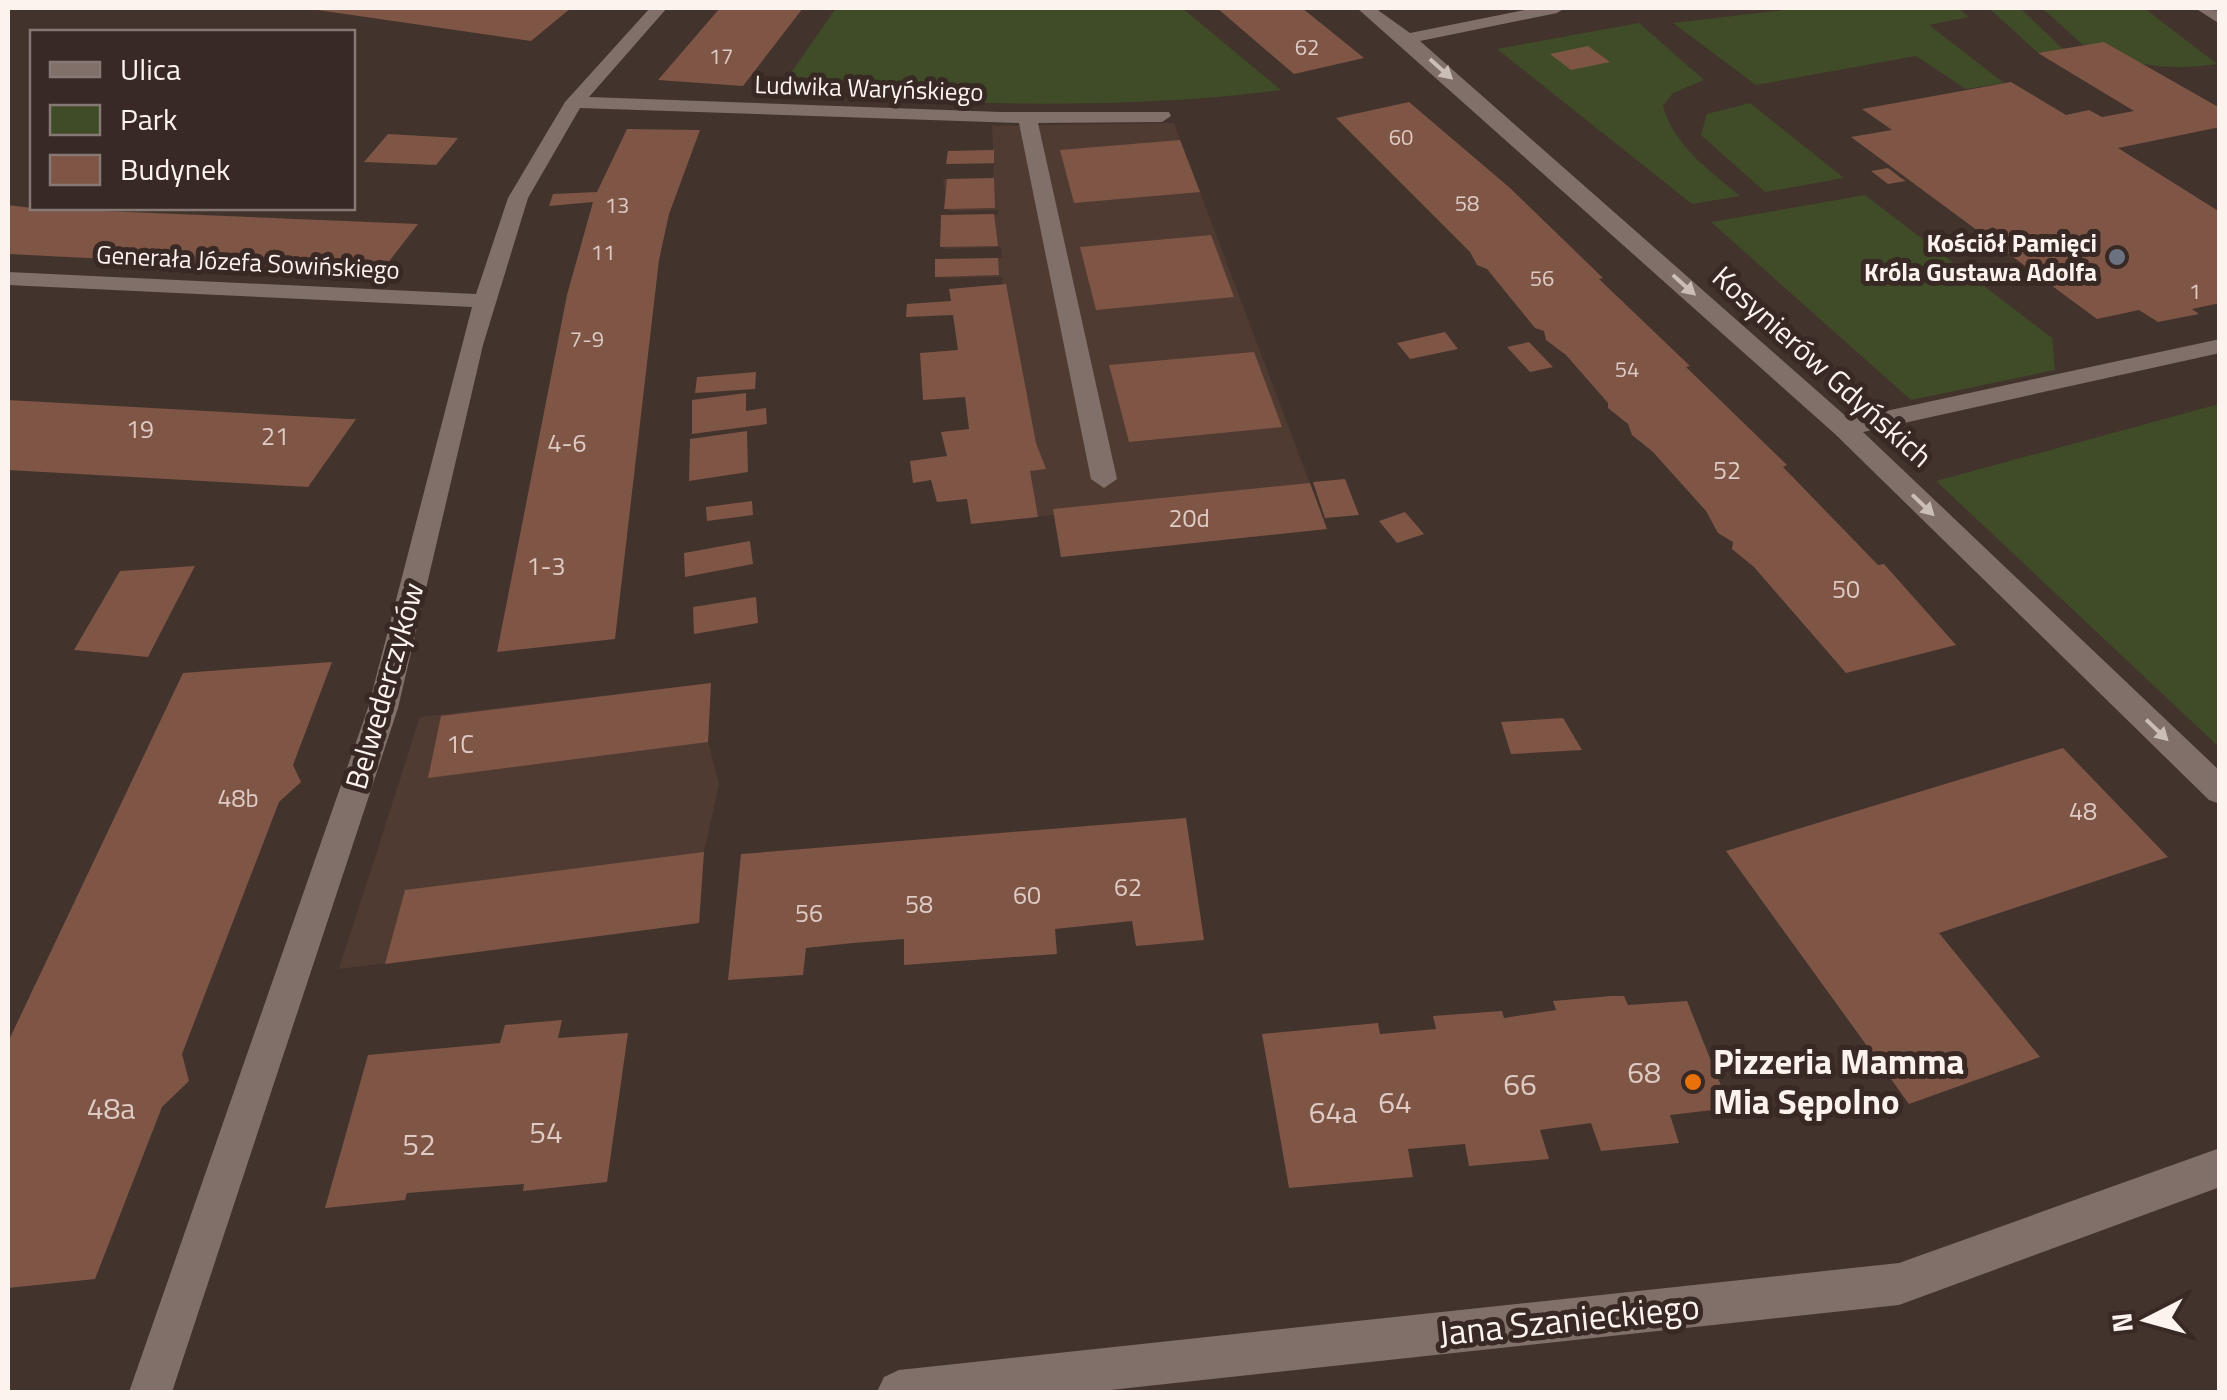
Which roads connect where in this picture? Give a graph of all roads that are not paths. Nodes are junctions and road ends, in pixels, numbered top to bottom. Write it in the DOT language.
graph roads {
  1 [pos="659,8"];
  2 [pos="1366,8"];
  3 [pos="1557,8"];
  4 [pos="2203,8"];
  5 [pos="2220,19"];
  6 [pos="1408,39"];
  7 [pos="574,102"];
  8 [pos="1162,116"];
  9 [pos="1026,118"];
  10 [pos="8,278"];
  11 [pos="485,300"];
  12 [pos="2220,346"];
  13 [pos="1844,428"];
  14 [pos="1104,478"];
  15 [pos="2220,791"];
  16 [pos="2220,1166"];
  17 [pos="150,1392"];
  18 [pos="899,1392"];
  1 -- 7 [label="street, Belwederczyków"];
  2 -- 6 [label="street, Kosynierów Gdyńskich"];
  3 -- 6 [label="street"];
  4 -- 5 [label="street"];
  6 -- 13 [label="street, Kosynierów Gdyńskich, one-way"];
  7 -- 9 [label="street, Ludwika Waryńskiego"];
  7 -- 11 [label="street, Belwederczyków"];
  8 -- 9 [label="street, Ludwika Waryńskiego"];
  9 -- 14 [label="street"];
  10 -- 11 [label="street, Generała Józefa Sowińskiego"];
  11 -- 17 [label="street, Belwederczyków"];
  12 -- 13 [label="street"];
  13 -- 15 [label="street, Kosynierów Gdyńskich, one-way"];
  16 -- 18 [label="street, Jana Szanieckiego"];
}
